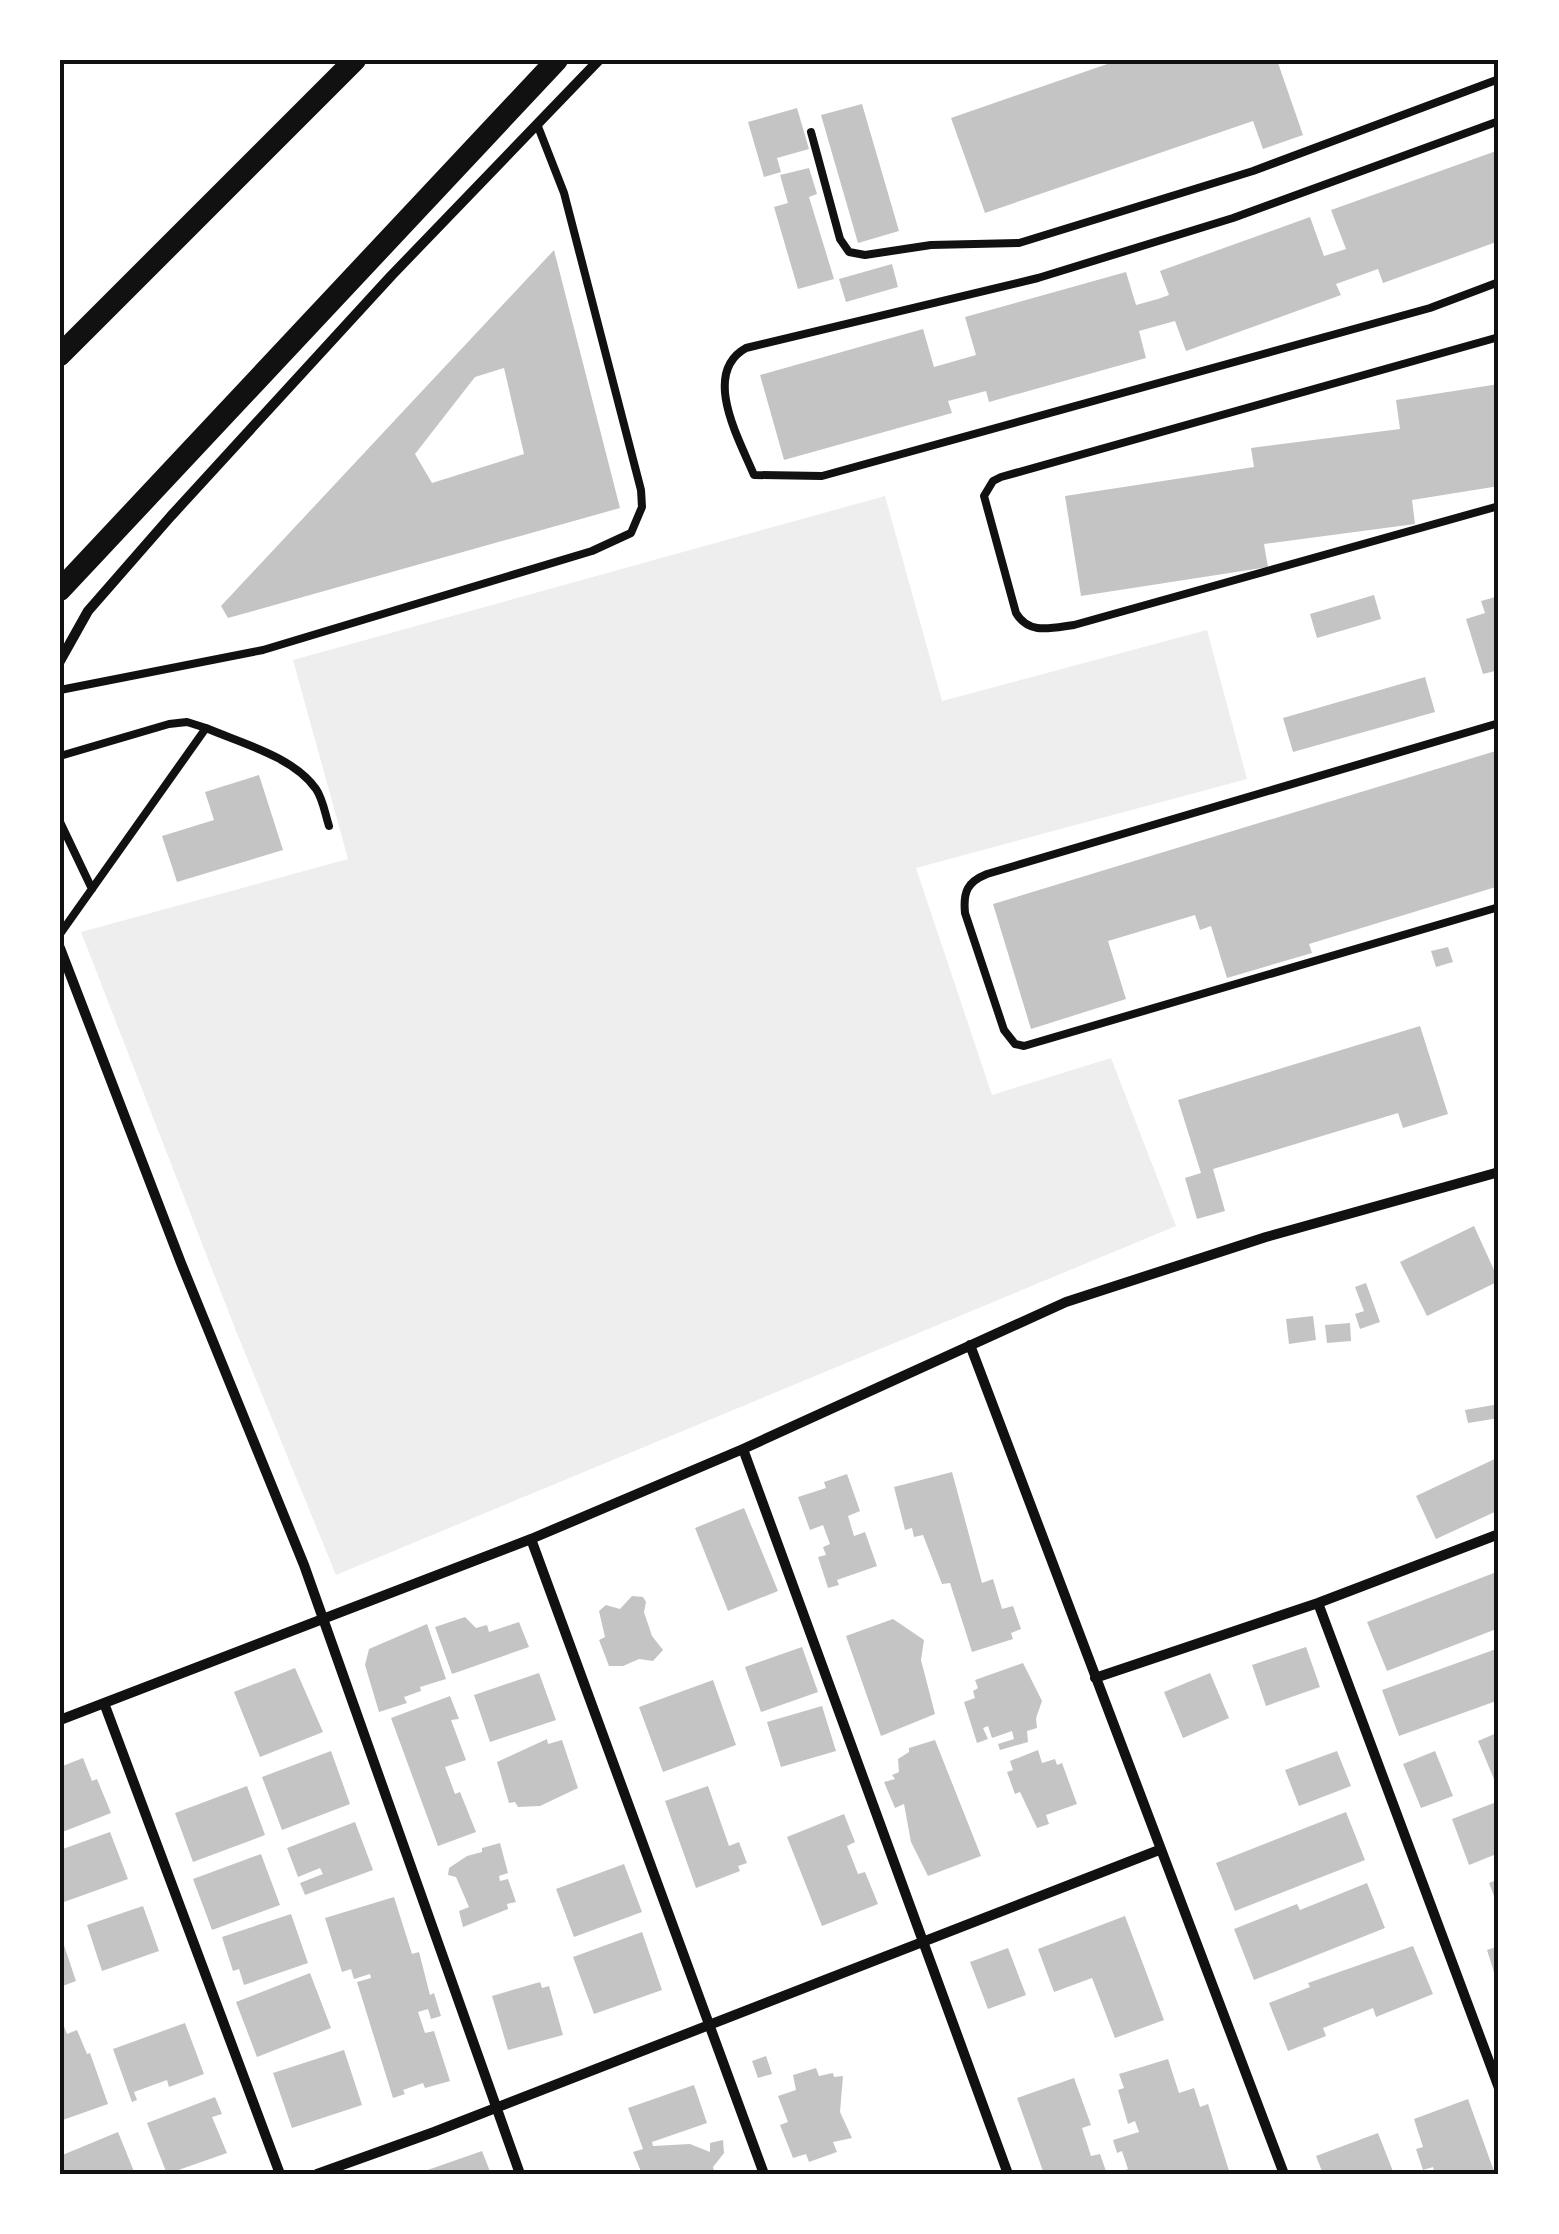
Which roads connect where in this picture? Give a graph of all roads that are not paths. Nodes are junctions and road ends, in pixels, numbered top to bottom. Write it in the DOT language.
graph roads {
  1 [pos="355,60"];
  2 [pos="557,60"];
  3 [pos="599,60"];
  4 [pos="1499,80"];
  5 [pos="1499,121"];
  6 [pos="536,124"];
  7 [pos="811,132"];
  8 [pos="1499,282"];
  9 [pos="1499,337"];
  10 [pos="60,355"];
  11 [pos="1499,506"];
  12 [pos="60,590"];
  13 [pos="60,662"];
  14 [pos="60,690"];
  15 [pos="1499,724"];
  16 [pos="206,728"];
  17 [pos="60,756"];
  18 [pos="60,822"];
  19 [pos="329,826"];
  20 [pos="92,890"];
  21 [pos="1499,907"];
  22 [pos="60,934"];
  23 [pos="60,948"];
  24 [pos="1499,1172"];
  25 [pos="970,1345"];
  26 [pos="743,1448"];
  27 [pos="1499,1534"];
  28 [pos="531,1538"];
  29 [pos="1318,1602"];
  30 [pos="322,1617"];
  31 [pos="1095,1678"];
  32 [pos="104,1703"];
  33 [pos="60,1720"];
  34 [pos="1159,1850"];
  35 [pos="923,1941"];
  36 [pos="710,2026"];
  37 [pos="1499,2088"];
  38 [pos="496,2106"];
  39 [pos="280,2174"];
  40 [pos="317,2174"];
  41 [pos="520,2174"];
  42 [pos="764,2174"];
  43 [pos="1008,2174"];
  44 [pos="1284,2174"];
  1 -- 10 [label="highway"];
  2 -- 12 [label="highway"];
  3 -- 6 [label="street"];
  4 -- 7 [label="lane"];
  5 -- 8 [label="lane"];
  6 -- 13 [label="street"];
  6 -- 14 [label="lane"];
  9 -- 11 [label="lane"];
  15 -- 21 [label="lane"];
  16 -- 17 [label="lane"];
  16 -- 19 [label="lane"];
  16 -- 20 [label="lane"];
  18 -- 20 [label="lane"];
  20 -- 22 [label="lane"];
  23 -- 30 [label="street"];
  24 -- 25 [label="street"];
  25 -- 26 [label="street"];
  25 -- 31 [label="street"];
  26 -- 28 [label="street"];
  26 -- 35 [label="street"];
  27 -- 29 [label="street"];
  28 -- 30 [label="street"];
  28 -- 36 [label="street"];
  29 -- 31 [label="street"];
  29 -- 37 [label="street"];
  30 -- 32 [label="street"];
  30 -- 38 [label="street"];
  31 -- 34 [label="street"];
  32 -- 33 [label="street"];
  32 -- 39 [label="street"];
  34 -- 35 [label="street"];
  34 -- 44 [label="street"];
  35 -- 36 [label="street"];
  35 -- 43 [label="street"];
  36 -- 38 [label="street"];
  36 -- 42 [label="street"];
  38 -- 40 [label="street"];
  38 -- 41 [label="street"];
}
